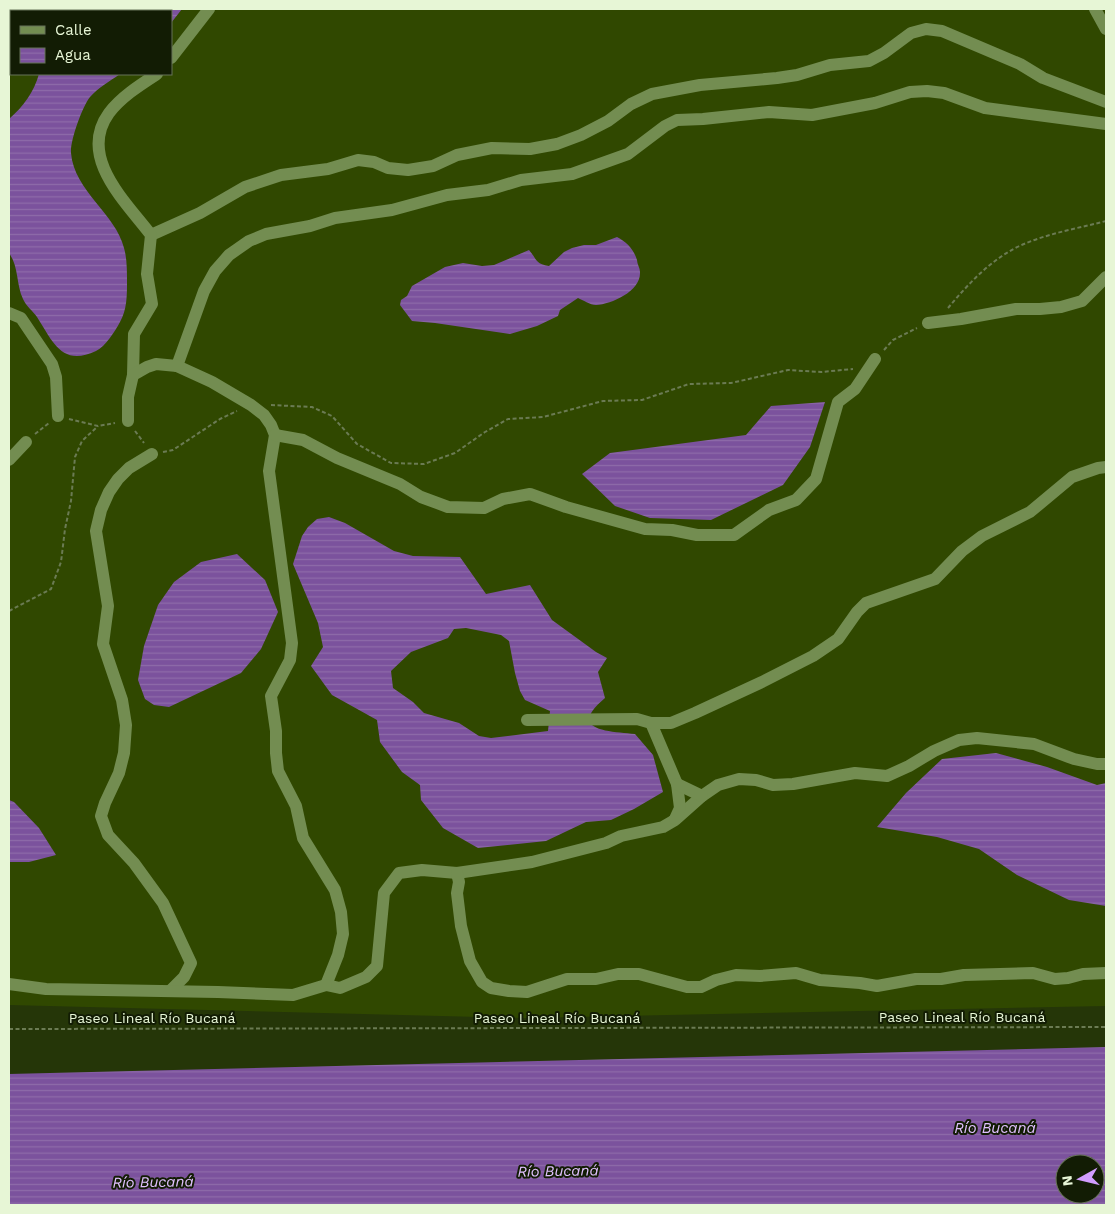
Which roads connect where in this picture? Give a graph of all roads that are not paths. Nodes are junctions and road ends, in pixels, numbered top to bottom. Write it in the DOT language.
graph roads {
  1 [pos="209,9"];
  2 [pos="1095,9"];
  3 [pos="1106,29"];
  4 [pos="172,57"];
  5 [pos="156,75"];
  6 [pos="1106,102"];
  7 [pos="1106,124"];
  8 [pos="151,235"];
  9 [pos="1106,277"];
  10 [pos="9,314"];
  11 [pos="928,323"];
  12 [pos="875,359"];
  13 [pos="177,366"];
  14 [pos="133,376"];
  15 [pos="58,416"];
  16 [pos="128,421"];
  17 [pos="275,435"];
  18 [pos="26,442"];
  19 [pos="152,454"];
  20 [pos="9,460"];
  21 [pos="1106,467"];
  22 [pos="527,720"];
  23 [pos="651,724"];
  24 [pos="1106,764"];
  25 [pos="677,784"];
  26 [pos="702,796"];
  27 [pos="675,820"];
  28 [pos="458,873"];
  29 [pos="1106,973"];
  30 [pos="9,984"];
  31 [pos="326,985"];
  32 [pos="170,991"];
  1 -- 4 [label="lane"];
  2 -- 3 [label="lane"];
  5 -- 8 [label="lane"];
  6 -- 8 [label="lane"];
  7 -- 13 [label="lane"];
  8 -- 14 [label="lane"];
  9 -- 11 [label="lane"];
  10 -- 15 [label="lane"];
  12 -- 17 [label="lane"];
  13 -- 14 [label="lane"];
  13 -- 17 [label="lane"];
  14 -- 16 [label="lane"];
  17 -- 31 [label="lane"];
  18 -- 20 [label="lane"];
  19 -- 32 [label="lane"];
  21 -- 23 [label="lane"];
  22 -- 23 [label="lane"];
  23 -- 25 [label="lane"];
  24 -- 26 [label="lane"];
  25 -- 26 [label="lane"];
  25 -- 27 [label="lane"];
  26 -- 27 [label="lane"];
  27 -- 28 [label="lane"];
  28 -- 29 [label="lane"];
  28 -- 31 [label="lane"];
  30 -- 32 [label="lane"];
  31 -- 32 [label="lane"];
}
